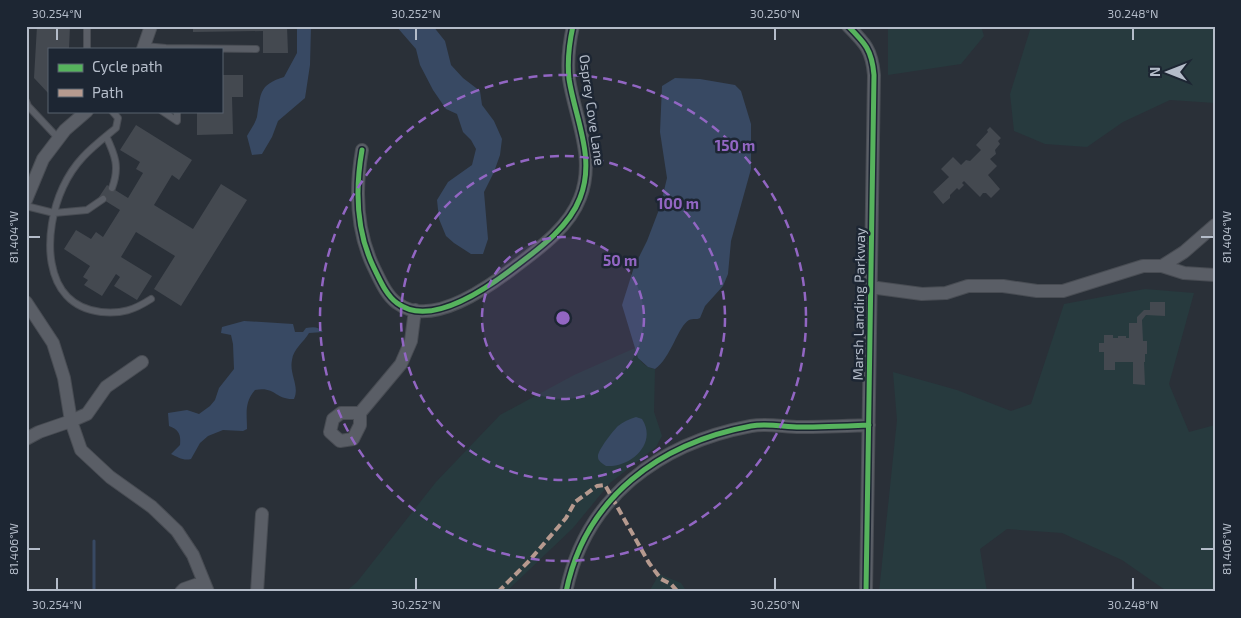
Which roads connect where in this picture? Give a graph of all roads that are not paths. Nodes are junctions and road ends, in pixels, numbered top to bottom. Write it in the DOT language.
graph roads {
  1 [pos="87,26"];
  2 [pos="150,26"];
  3 [pos="573,26"];
  4 [pos="848,26"];
  5 [pos="87,48"];
  6 [pos="144,48"];
  7 [pos="166,48"];
  8 [pos="222,49"];
  9 [pos="256,49"];
  10 [pos="27,104"];
  11 [pos="86,112"];
  12 [pos="113,112"];
  13 [pos="164,112"];
  14 [pos="177,112"];
  15 [pos="106,136"];
  16 [pos="58,138"];
  17 [pos="362,150"];
  18 [pos="112,188"];
  19 [pos="103,199"];
  20 [pos="26,200"];
  21 [pos="26,206"];
  22 [pos="54,213"];
  23 [pos="1215,225"];
  24 [pos="1162,266"];
  25 [pos="1215,275"];
  26 [pos="870,287"];
  27 [pos="151,299"];
  28 [pos="26,302"];
  29 [pos="415,310"];
  30 [pos="142,362"];
  31 [pos="360,413"];
  32 [pos="71,421"];
  33 [pos="869,425"];
  34 [pos="26,439"];
  35 [pos="262,514"];
  36 [pos="206,587"];
  37 [pos="181,592"];
  38 [pos="257,592"];
  39 [pos="566,592"];
  40 [pos="866,592"];
  1 -- 5 [label="lane"];
  2 -- 6 [label="street"];
  3 -- 29 [label="street, Osprey Cove Lane"];
  4 -- 26 [label="street, Marsh Landing Parkway"];
  6 -- 7 [label="lane"];
  8 -- 9 [label="lane"];
  10 -- 16 [label="lane"];
  11 -- 16 [label="street"];
  12 -- 15 [label="lane"];
  13 -- 14 [label="lane"];
  15 -- 18 [label="lane"];
  15 -- 22 [label="lane"];
  16 -- 20 [label="street"];
  17 -- 29 [label="street, Osprey Cove Lane"];
  19 -- 22 [label="lane"];
  21 -- 22 [label="lane"];
  22 -- 27 [label="lane"];
  23 -- 24 [label="street"];
  24 -- 25 [label="street"];
  24 -- 26 [label="street"];
  26 -- 33 [label="street, Marsh Landing Parkway"];
  28 -- 32 [label="street"];
  29 -- 31 [label="street"];
  30 -- 32 [label="street"];
  32 -- 34 [label="street"];
  32 -- 36 [label="street"];
  33 -- 39 [label="street"];
  33 -- 40 [label="street, Marsh Landing Parkway"];
  35 -- 38 [label="street"];
  36 -- 37 [label="street"];
}
